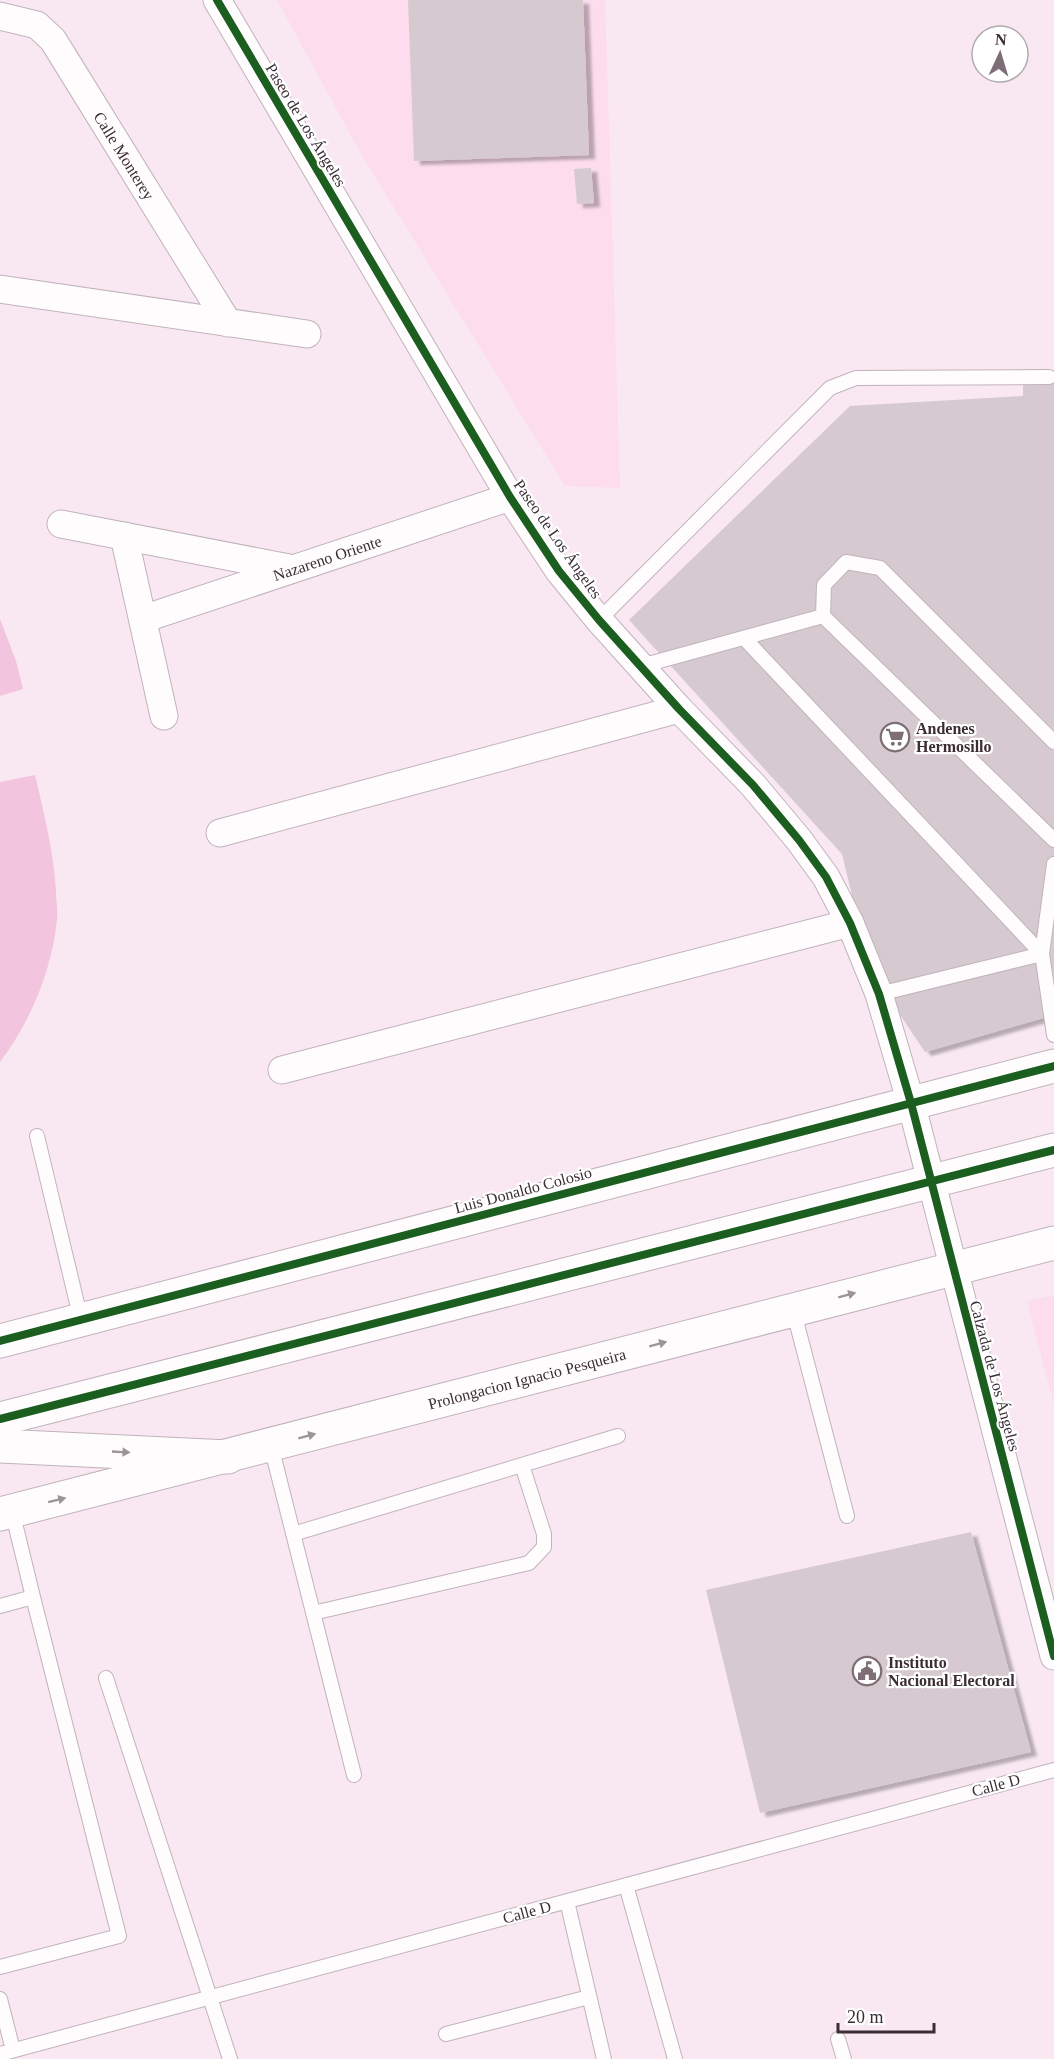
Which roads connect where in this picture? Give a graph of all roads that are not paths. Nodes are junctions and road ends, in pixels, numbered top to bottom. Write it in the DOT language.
graph roads {
  1 [pos="217,0"];
  2 [pos="0,16"];
  3 [pos="0,289"];
  4 [pos="228,323"];
  5 [pos="307,333"];
  6 [pos="1049,377"];
  7 [pos="510,497"];
  8 [pos="61,524"];
  9 [pos="124,536"];
  10 [pos="293,569"];
  11 [pos="823,616"];
  12 [pos="143,619"];
  13 [pos="599,620"];
  14 [pos="744,638"];
  15 [pos="641,666"];
  16 [pos="679,709"];
  17 [pos="164,716"];
  18 [pos="1054,742"];
  19 [pos="220,833"];
  20 [pos="1054,840"];
  21 [pos="1054,864"];
  22 [pos="850,923"];
  23 [pos="1042,954"];
  24 [pos="879,994"];
  25 [pos="1054,1035"];
  26 [pos="1054,1066"];
  27 [pos="282,1070"];
  28 [pos="911,1102"];
  29 [pos="37,1136"];
  30 [pos="1054,1150"];
  31 [pos="930,1181"];
  32 [pos="1054,1243"];
  33 [pos="953,1268"];
  34 [pos="792,1309"];
  35 [pos="81,1320"];
  36 [pos="0,1341"];
  37 [pos="0,1419"];
  38 [pos="618,1436"];
  39 [pos="0,1446"];
  40 [pos="271,1446"];
  41 [pos="228,1457"];
  42 [pos="522,1465"];
  43 [pos="6,1513"];
  44 [pos="847,1516"];
  45 [pos="293,1534"];
  46 [pos="33,1597"];
  47 [pos="0,1606"];
  48 [pos="313,1613"];
  49 [pos="1054,1656"];
  50 [pos="106,1678"];
  51 [pos="1054,1770"];
  52 [pos="354,1775"];
  53 [pos="626,1885"];
  54 [pos="567,1901"];
  55 [pos="0,1967"];
  56 [pos="210,1997"];
  57 [pos="589,1997"];
  58 [pos="0,1999"];
  59 [pos="446,2034"];
  60 [pos="838,2039"];
  61 [pos="7,2052"];
  62 [pos="230,2059"];
  63 [pos="604,2059"];
  64 [pos="675,2059"];
  65 [pos="844,2059"];
  1 -- 7 [label="street, Paseo de Los Ángeles"];
  2 -- 4 [label="street, Calle Monterey"];
  3 -- 4 [label="street"];
  4 -- 5 [label="street"];
  6 -- 13 [label="lane"];
  7 -- 10 [label="street, Nazareno Oriente"];
  7 -- 13 [label="street, Paseo de Los Ángeles"];
  8 -- 9 [label="street"];
  9 -- 10 [label="street"];
  9 -- 12 [label="street"];
  10 -- 12 [label="street, Nazareno Oriente"];
  11 -- 14 [label="lane"];
  11 -- 18 [label="lane"];
  11 -- 20 [label="lane"];
  12 -- 17 [label="street"];
  13 -- 15 [label="street, Paseo de Los Ángeles"];
  14 -- 15 [label="lane"];
  14 -- 23 [label="lane"];
  15 -- 16 [label="street, Paseo de Los Ángeles"];
  16 -- 19 [label="street"];
  16 -- 22 [label="street, Paseo de Los Ángeles"];
  21 -- 23 [label="lane"];
  22 -- 24 [label="street, Paseo de Los Ángeles"];
  22 -- 27 [label="street"];
  23 -- 24 [label="lane"];
  23 -- 25 [label="lane"];
  24 -- 28 [label="street, Paseo de Los Ángeles"];
  26 -- 28 [label="main road, Luis Donaldo Colosio"];
  28 -- 31 [label="street, Calzada de Los Ángeles"];
  28 -- 35 [label="main road, Luis Donaldo Colosio"];
  29 -- 35 [label="lane"];
  30 -- 31 [label="main road"];
  31 -- 33 [label="street, Calzada de Los Ángeles"];
  31 -- 37 [label="main road"];
  32 -- 33 [label="main road, Prolongacion Ignacio Pesqueira"];
  34 -- 33 [label="main road, Prolongacion Ignacio Pesqueira, one-way"];
  33 -- 49 [label="street, Calzada de Los Ángeles"];
  40 -- 34 [label="main road, Prolongacion Ignacio Pesqueira, one-way"];
  34 -- 44 [label="lane"];
  35 -- 36 [label="main road, Luis Donaldo Colosio"];
  38 -- 42 [label="lane"];
  39 -- 41 [label="main road, one-way"];
  40 -- 41 [label="main road, Prolongacion Ignacio Pesqueira"];
  40 -- 45 [label="lane"];
  43 -- 41 [label="main road, Prolongacion Ignacio Pesqueira, one-way"];
  42 -- 45 [label="lane"];
  42 -- 48 [label="lane"];
  43 -- 46 [label="lane"];
  45 -- 48 [label="lane"];
  46 -- 47 [label="lane"];
  46 -- 55 [label="lane"];
  48 -- 52 [label="lane"];
  50 -- 56 [label="lane"];
  51 -- 53 [label="lane, Calle D"];
  53 -- 54 [label="lane, Calle D"];
  53 -- 64 [label="lane"];
  54 -- 56 [label="lane, Calle D"];
  54 -- 57 [label="lane"];
  56 -- 61 [label="lane, Calle D"];
  56 -- 62 [label="lane"];
  57 -- 59 [label="lane"];
  57 -- 63 [label="lane"];
  58 -- 61 [label="lane"];
  60 -- 65 [label="lane"];
}
